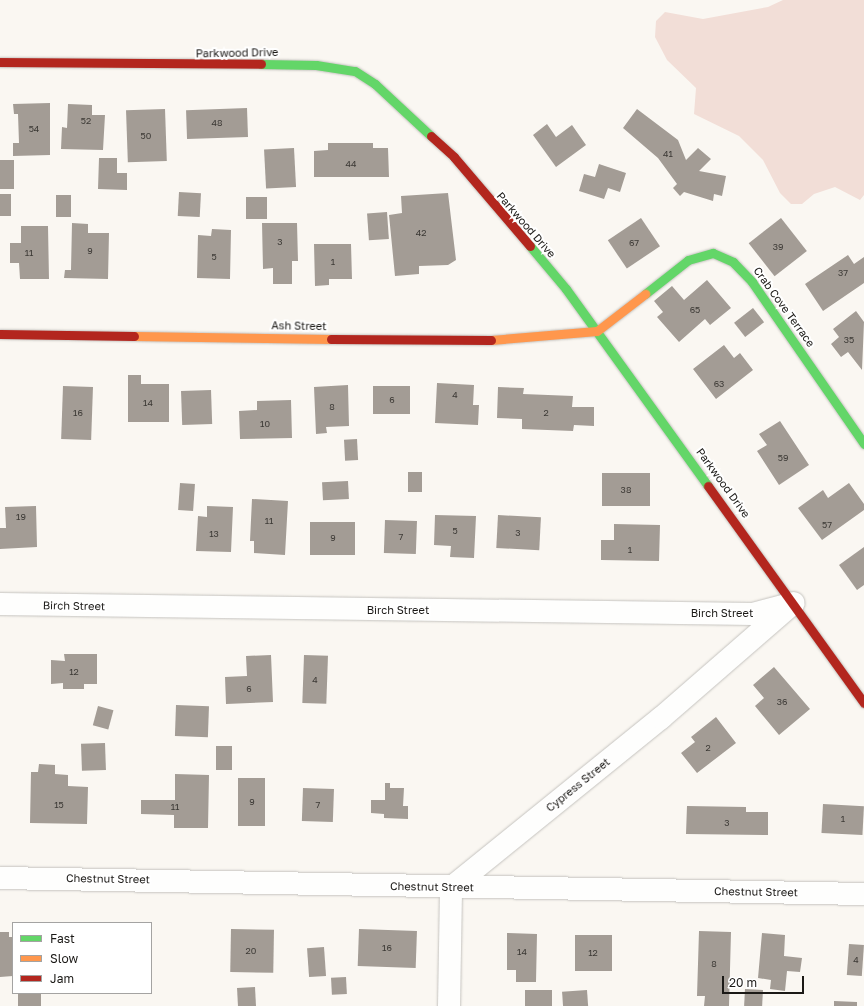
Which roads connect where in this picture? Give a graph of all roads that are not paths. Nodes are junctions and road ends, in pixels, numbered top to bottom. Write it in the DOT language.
graph roads {
  1 [pos="0,62"];
  2 [pos="597,331"];
  3 [pos="0,334"];
  4 [pos="864,444"];
  5 [pos="794,603"];
  6 [pos="0,604"];
  7 [pos="864,704"];
  8 [pos="0,878"];
  9 [pos="451,888"];
  10 [pos="864,894"];
  11 [pos="449,1006"];
  1 -- 2 [label="street, Parkwood Drive"];
  2 -- 3 [label="street, Ash Street"];
  2 -- 4 [label="street, Crab Cove Terrace"];
  2 -- 5 [label="street, Parkwood Drive"];
  5 -- 6 [label="street, Birch Street"];
  5 -- 7 [label="street, Parkwood Drive"];
  5 -- 9 [label="street, Cypress Street"];
  8 -- 9 [label="street, Chestnut Street"];
  9 -- 10 [label="street, Chestnut Street"];
  9 -- 11 [label="street"];
}
